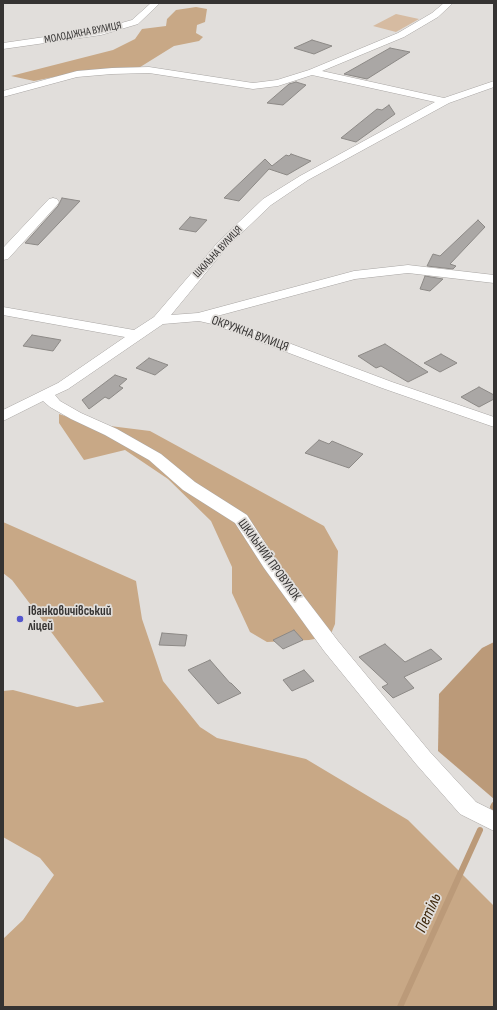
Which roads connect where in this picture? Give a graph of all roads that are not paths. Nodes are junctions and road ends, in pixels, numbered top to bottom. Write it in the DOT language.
graph roads {
  1 [pos="156,3"];
  2 [pos="449,3"];
  3 [pos="3,46"];
  4 [pos="312,72"];
  5 [pos="494,84"];
  6 [pos="3,94"];
  7 [pos="445,101"];
  8 [pos="53,202"];
  9 [pos="3,256"];
  10 [pos="494,279"];
  11 [pos="3,311"];
  12 [pos="199,317"];
  13 [pos="159,320"];
  14 [pos="136,335"];
  15 [pos="46,394"];
  16 [pos="3,416"];
  17 [pos="494,422"];
  18 [pos="494,822"];
  1 -- 3 [label="street, МОЛОДІЖНА ВУЛИЦЯ"];
  2 -- 4 [label="street"];
  4 -- 6 [label="street"];
  4 -- 7 [label="street"];
  5 -- 7 [label="street, ШКІЛЬНА ВУЛИЦЯ"];
  7 -- 13 [label="street, ШКІЛЬНА ВУЛИЦЯ"];
  8 -- 9 [label="street"];
  10 -- 12 [label="street, ОКРУЖНА ВУЛИЦЯ"];
  11 -- 14 [label="street"];
  12 -- 13 [label="street"];
  12 -- 17 [label="street, ОКРУЖНА ВУЛИЦЯ"];
  13 -- 14 [label="street, ШКІЛЬНА ВУЛИЦЯ"];
  14 -- 15 [label="street, ШКІЛЬНА ВУЛИЦЯ"];
  15 -- 16 [label="street, ШКІЛЬНА ВУЛИЦЯ"];
  15 -- 18 [label="street, ШКІЛЬНИЙ ПРОВУЛОК"];
}
